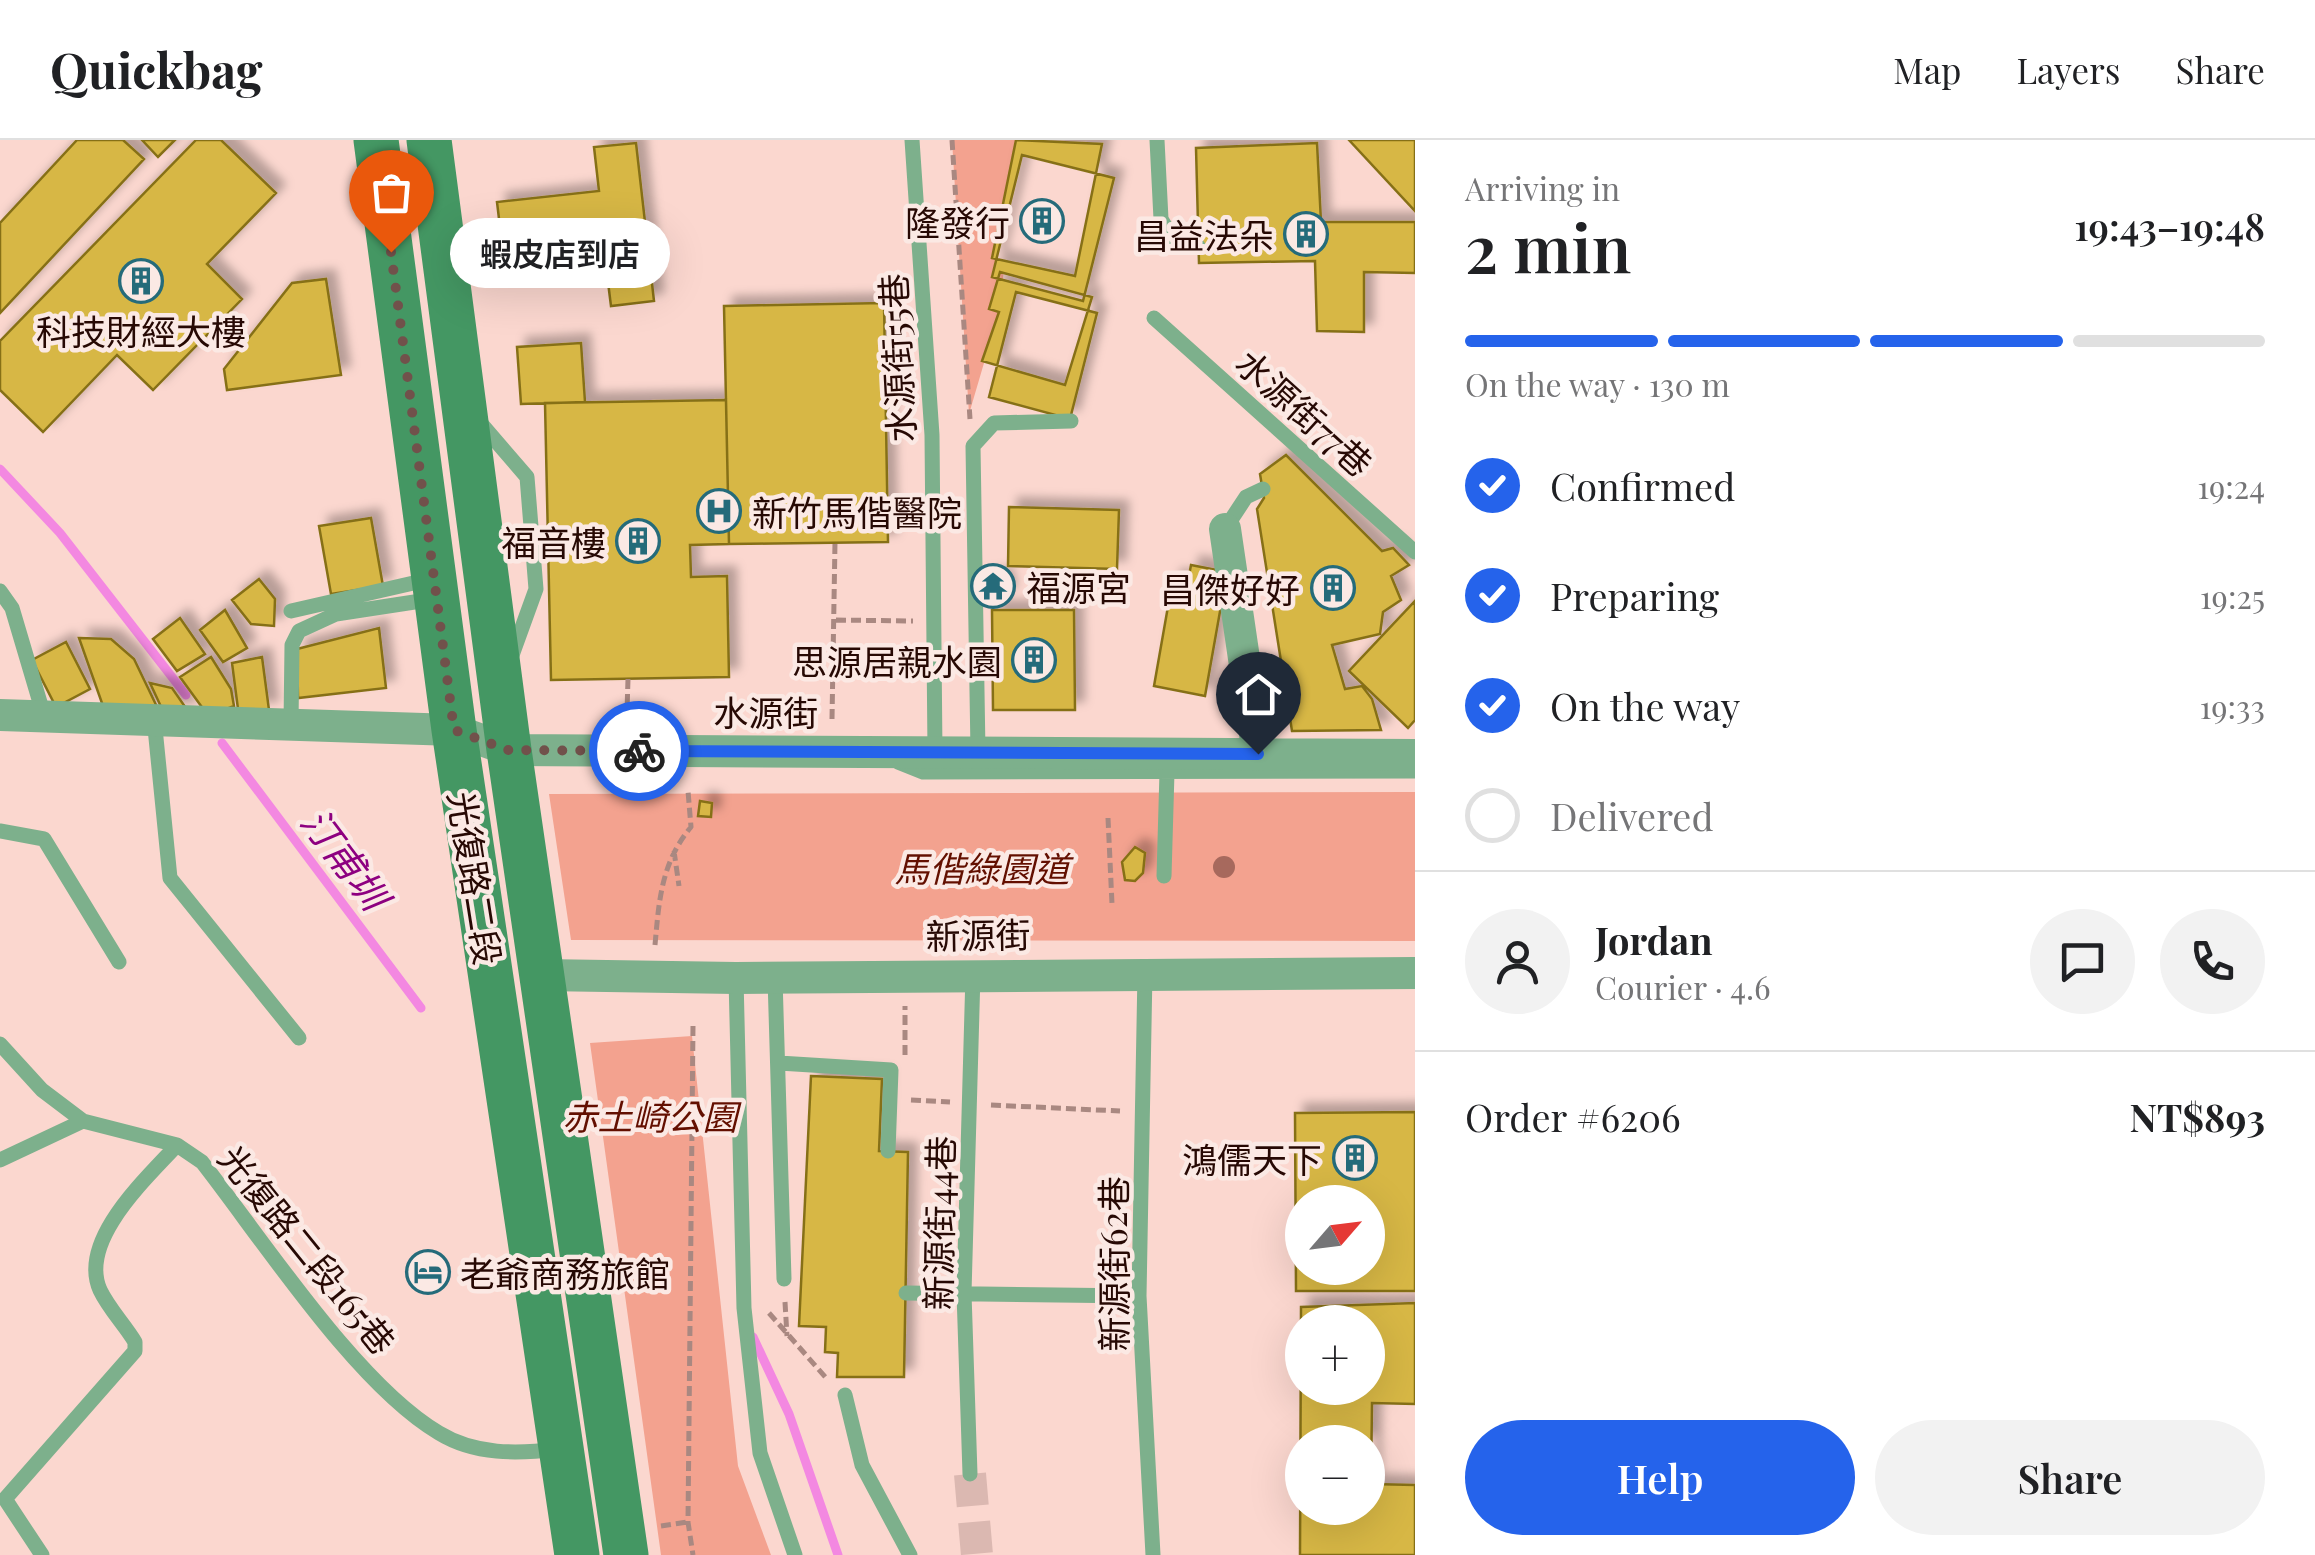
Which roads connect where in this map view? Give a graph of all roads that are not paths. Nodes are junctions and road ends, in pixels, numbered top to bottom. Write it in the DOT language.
graph roads {
  1 [pos="376,140"];
  2 [pos="429,140"];
  3 [pos="912,140"];
  4 [pos="1157,140"];
  5 [pos="1198,246"];
  6 [pos="1154,318"];
  7 [pos="1070,422"];
  8 [pos="1263,489"];
  9 [pos="1225,529"];
  10 [pos="1415,552"];
  11 [pos="436,588"];
  12 [pos="0,591"];
  13 [pos="292,611"];
  14 [pos="0,715"];
  15 [pos="44,716"];
  16 [pos="154,718"];
  17 [pos="291,723"];
  18 [pos="454,730"];
  19 [pos="508,750"];
  20 [pos="871,752"];
  21 [pos="935,752"];
  22 [pos="978,752"];
  23 [pos="1258,754"];
  24 [pos="1415,755"];
  25 [pos="1415,771"];
  26 [pos="1167,772"];
  27 [pos="0,831"];
  28 [pos="1164,876"];
  29 [pos="119,962"];
  30 [pos="1145,972"];
  31 [pos="1415,973"];
  32 [pos="973,974"];
  33 [pos="542,975"];
  34 [pos="736,978"];
  35 [pos="775,978"];
  36 [pos="299,1038"];
  37 [pos="0,1044"];
  38 [pos="778,1063"];
  39 [pos="83,1121"];
  40 [pos="176,1144"];
  41 [pos="888,1151"];
  42 [pos="0,1160"];
  43 [pos="784,1279"];
  44 [pos="906,1293"];
  45 [pos="964,1293"];
  46 [pos="1139,1296"];
  47 [pos="845,1395"];
  48 [pos="562,1448"];
  49 [pos="970,1474"];
  50 [pos="2,1496"];
  51 [pos="638,1542"];
  52 [pos="42,1555"];
  53 [pos="577,1555"];
  54 [pos="795,1555"];
  55 [pos="910,1555"];
  56 [pos="1153,1555"];
  1 -- 11 [label="main road, 光復路二段"];
  2 -- 19 [label="main road, 光復路二段"];
  3 -- 21 [label="lane, 水源街55巷"];
  4 -- 5 [label="lane"];
  6 -- 10 [label="lane, 水源街77巷"];
  7 -- 22 [label="lane, 水源街55巷"];
  8 -- 9 [label="lane"];
  9 -- 23 [label="street"];
  11 -- 13 [label="lane"];
  11 -- 17 [label="lane"];
  11 -- 18 [label="main road, 光復路二段"];
  12 -- 15 [label="lane"];
  14 -- 15 [label="street, 水源街"];
  15 -- 16 [label="street, 水源街"];
  16 -- 17 [label="street, 水源街"];
  16 -- 36 [label="lane"];
  17 -- 18 [label="street, 水源街"];
  18 -- 19 [label="street, 水源街"];
  18 -- 48 [label="main road, 光復路二段"];
  19 -- 20 [label="street, 水源街"];
  19 -- 33 [label="main road, 光復路二段"];
  20 -- 21 [label="street, 水源街"];
  20 -- 26 [label="lane"];
  21 -- 22 [label="street, 水源街"];
  22 -- 23 [label="street, 水源街"];
  23 -- 24 [label="street, 水源街"];
  25 -- 26 [label="lane"];
  26 -- 28 [label="lane"];
  27 -- 29 [label="lane"];
  30 -- 31 [label="street, 新源街"];
  30 -- 32 [label="street, 新源街"];
  30 -- 46 [label="lane, 新源街62巷"];
  32 -- 35 [label="street, 新源街"];
  32 -- 45 [label="lane, 新源街44巷"];
  33 -- 34 [label="street, 新源街"];
  33 -- 51 [label="main road, 光復路二段"];
  34 -- 35 [label="street, 新源街"];
  34 -- 54 [label="lane"];
  35 -- 38 [label="lane"];
  37 -- 39 [label="lane"];
  38 -- 41 [label="lane"];
  38 -- 43 [label="lane"];
  39 -- 40 [label="lane, 光復路二段165巷"];
  39 -- 42 [label="lane"];
  40 -- 48 [label="lane, 光復路二段165巷"];
  40 -- 50 [label="lane"];
  44 -- 45 [label="lane"];
  45 -- 46 [label="lane"];
  45 -- 49 [label="lane, 新源街44巷"];
  46 -- 56 [label="lane, 新源街62巷"];
  47 -- 55 [label="lane"];
  48 -- 53 [label="main road, 光復路二段"];
  50 -- 52 [label="lane"];
}
